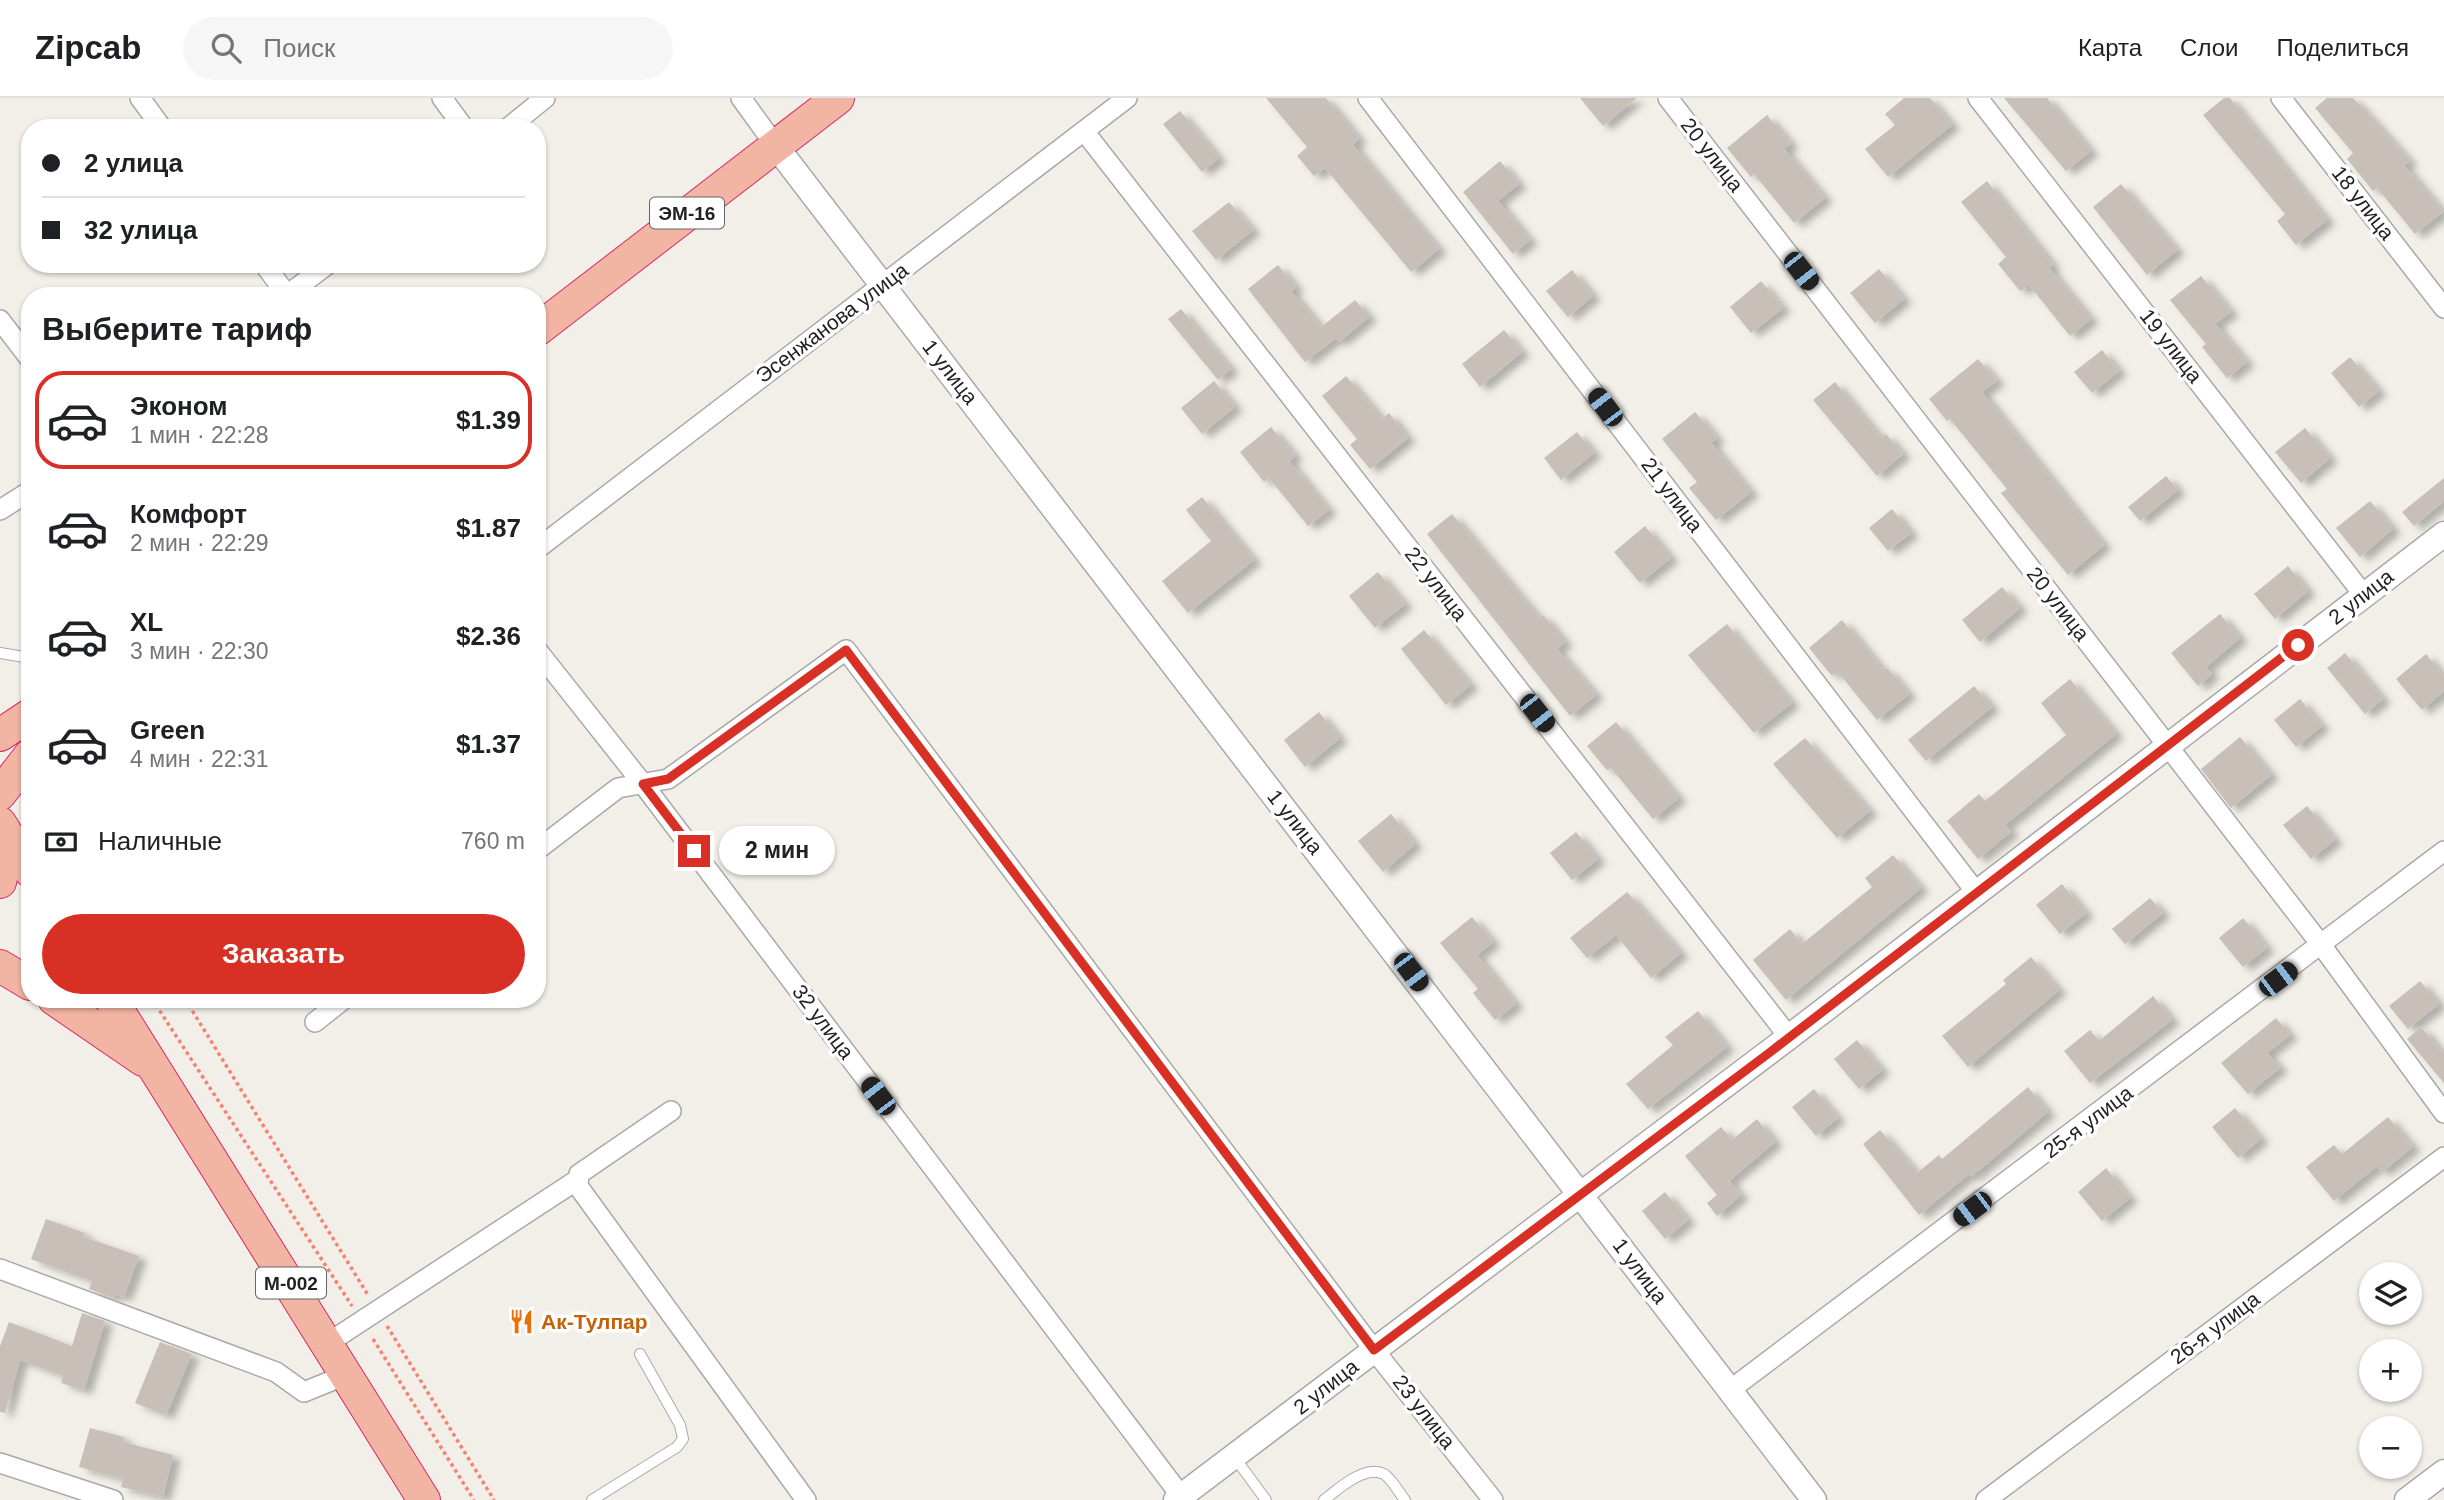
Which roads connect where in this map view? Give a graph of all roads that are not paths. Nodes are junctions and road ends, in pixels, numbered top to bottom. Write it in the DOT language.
graph roads {
  1 [pos="140,98"];
  2 [pos="442,98"];
  3 [pos="545,98"];
  4 [pos="741,98"];
  5 [pos="838,98"];
  6 [pos="1127,98"];
  7 [pos="1368,98"];
  8 [pos="1668,98"];
  9 [pos="1978,98"];
  10 [pos="2281,98"];
  11 [pos="155,119"];
  12 [pos="457,119"];
  13 [pos="519,119"];
  14 [pos="1084,131"];
  15 [pos="775,145"];
  16 [pos="316,273"];
  17 [pos="883,284"];
  18 [pos="297,287"];
  19 [pos="2444,308"];
  20 [pos="0,320"];
  21 [pos="546,323"];
  22 [pos="21,347"];
  23 [pos="21,497"];
  24 [pos="0,510"];
  25 [pos="2444,534"];
  26 [pos="546,542"];
  27 [pos="2363,594"];
  28 [pos="0,653"];
  29 [pos="21,656"];
  30 [pos="546,661"];
  31 [pos="21,721"];
  32 [pos="0,735"];
  33 [pos="2169,748"];
  34 [pos="21,767"];
  35 [pos="643,784"];
  36 [pos="0,794"];
  37 [pos="1,826"];
  38 [pos="546,843"];
  39 [pos="2444,851"];
  40 [pos="21,857"];
  41 [pos="0,882"];
  42 [pos="1976,892"];
  43 [pos="2322,946"];
  44 [pos="0,966"];
  45 [pos="21,979"];
  46 [pos="67,1008"];
  47 [pos="117,1008"];
  48 [pos="333,1008"];
  49 [pos="315,1022"];
  50 [pos="1789,1037"];
  51 [pos="155,1068"];
  52 [pos="671,1111"];
  53 [pos="2444,1113"];
  54 [pos="2444,1157"];
  55 [pos="577,1180"];
  56 [pos="1582,1194"];
  57 [pos="0,1270"];
  58 [pos="328,1343"];
  59 [pos="1374,1350"];
  60 [pos="640,1354"];
  61 [pos="348,1374"];
  62 [pos="1730,1390"];
  63 [pos="1235,1458"];
  64 [pos="0,1463"];
  65 [pos="2444,1472"];
  66 [pos="1180,1499"];
  67 [pos="113,1500"];
  68 [pos="424,1500"];
  69 [pos="592,1500"];
  70 [pos="806,1500"];
  71 [pos="1266,1500"];
  72 [pos="1324,1500"];
  73 [pos="1405,1500"];
  74 [pos="1493,1500"];
  75 [pos="1814,1500"];
  76 [pos="1986,1500"];
  77 [pos="2407,1500"];
  1 -- 11 [label="street"];
  2 -- 12 [label="street"];
  3 -- 13 [label="street"];
  4 -- 15 [label="street"];
  5 -- 15 [label="highway, ЭМ-16"];
  6 -- 14 [label="street, Эсенжанова улица"];
  7 -- 42 [label="street, 21 улица"];
  8 -- 33 [label="street, 20 улица"];
  9 -- 27 [label="street, 19 улица"];
  10 -- 19 [label="street, 18 улица"];
  14 -- 17 [label="street, Эсенжанова улица"];
  14 -- 50 [label="street, 22 улица"];
  15 -- 17 [label="street, 1 улица"];
  15 -- 21 [label="highway, ЭМ-16"];
  16 -- 18 [label="street"];
  17 -- 26 [label="street, Эсенжанова улица"];
  17 -- 56 [label="street, 1 улица"];
  20 -- 22 [label="street"];
  23 -- 24 [label="street"];
  25 -- 27 [label="street, 2 улица"];
  27 -- 33 [label="street, 2 улица"];
  28 -- 29 [label="lane"];
  30 -- 35 [label="street, 32 улица"];
  31 -- 32 [label="highway"];
  33 -- 42 [label="street, 2 улица"];
  33 -- 43 [label="street, 20 улица"];
  34 -- 36 [label="highway"];
  35 -- 38 [label="street, 23 улица"];
  35 -- 59 [label="street, 23 улица"];
  35 -- 66 [label="street, 32 улица"];
  37 -- 40 [label="highway"];
  37 -- 41 [label="highway"];
  39 -- 43 [label="street, 25-я улица"];
  42 -- 50 [label="street, 2 улица"];
  43 -- 53 [label="street, 20 улица"];
  43 -- 62 [label="street, 25-я улица"];
  44 -- 45 [label="highway"];
  46 -- 51 [label="highway, M-002"];
  47 -- 51 [label="highway, M-002"];
  48 -- 49 [label="street"];
  50 -- 56 [label="street, 2 улица"];
  51 -- 58 [label="highway, M-002"];
  52 -- 55 [label="street"];
  54 -- 76 [label="street, 26-я улица"];
  55 -- 58 [label="street"];
  55 -- 70 [label="street"];
  56 -- 59 [label="street, 2 улица"];
  56 -- 62 [label="street, 1 улица"];
  57 -- 61 [label="street"];
  58 -- 61 [label="highway, M-002"];
  59 -- 63 [label="street, 2 улица"];
  59 -- 74 [label="street, 23 улица"];
  60 -- 69 [label="lane"];
  61 -- 68 [label="highway, M-002"];
  62 -- 75 [label="street, 1 улица"];
  63 -- 66 [label="street, 2 улица"];
  63 -- 71 [label="lane"];
  64 -- 67 [label="street"];
  65 -- 77 [label="street"];
  72 -- 73 [label="lane"];
}
